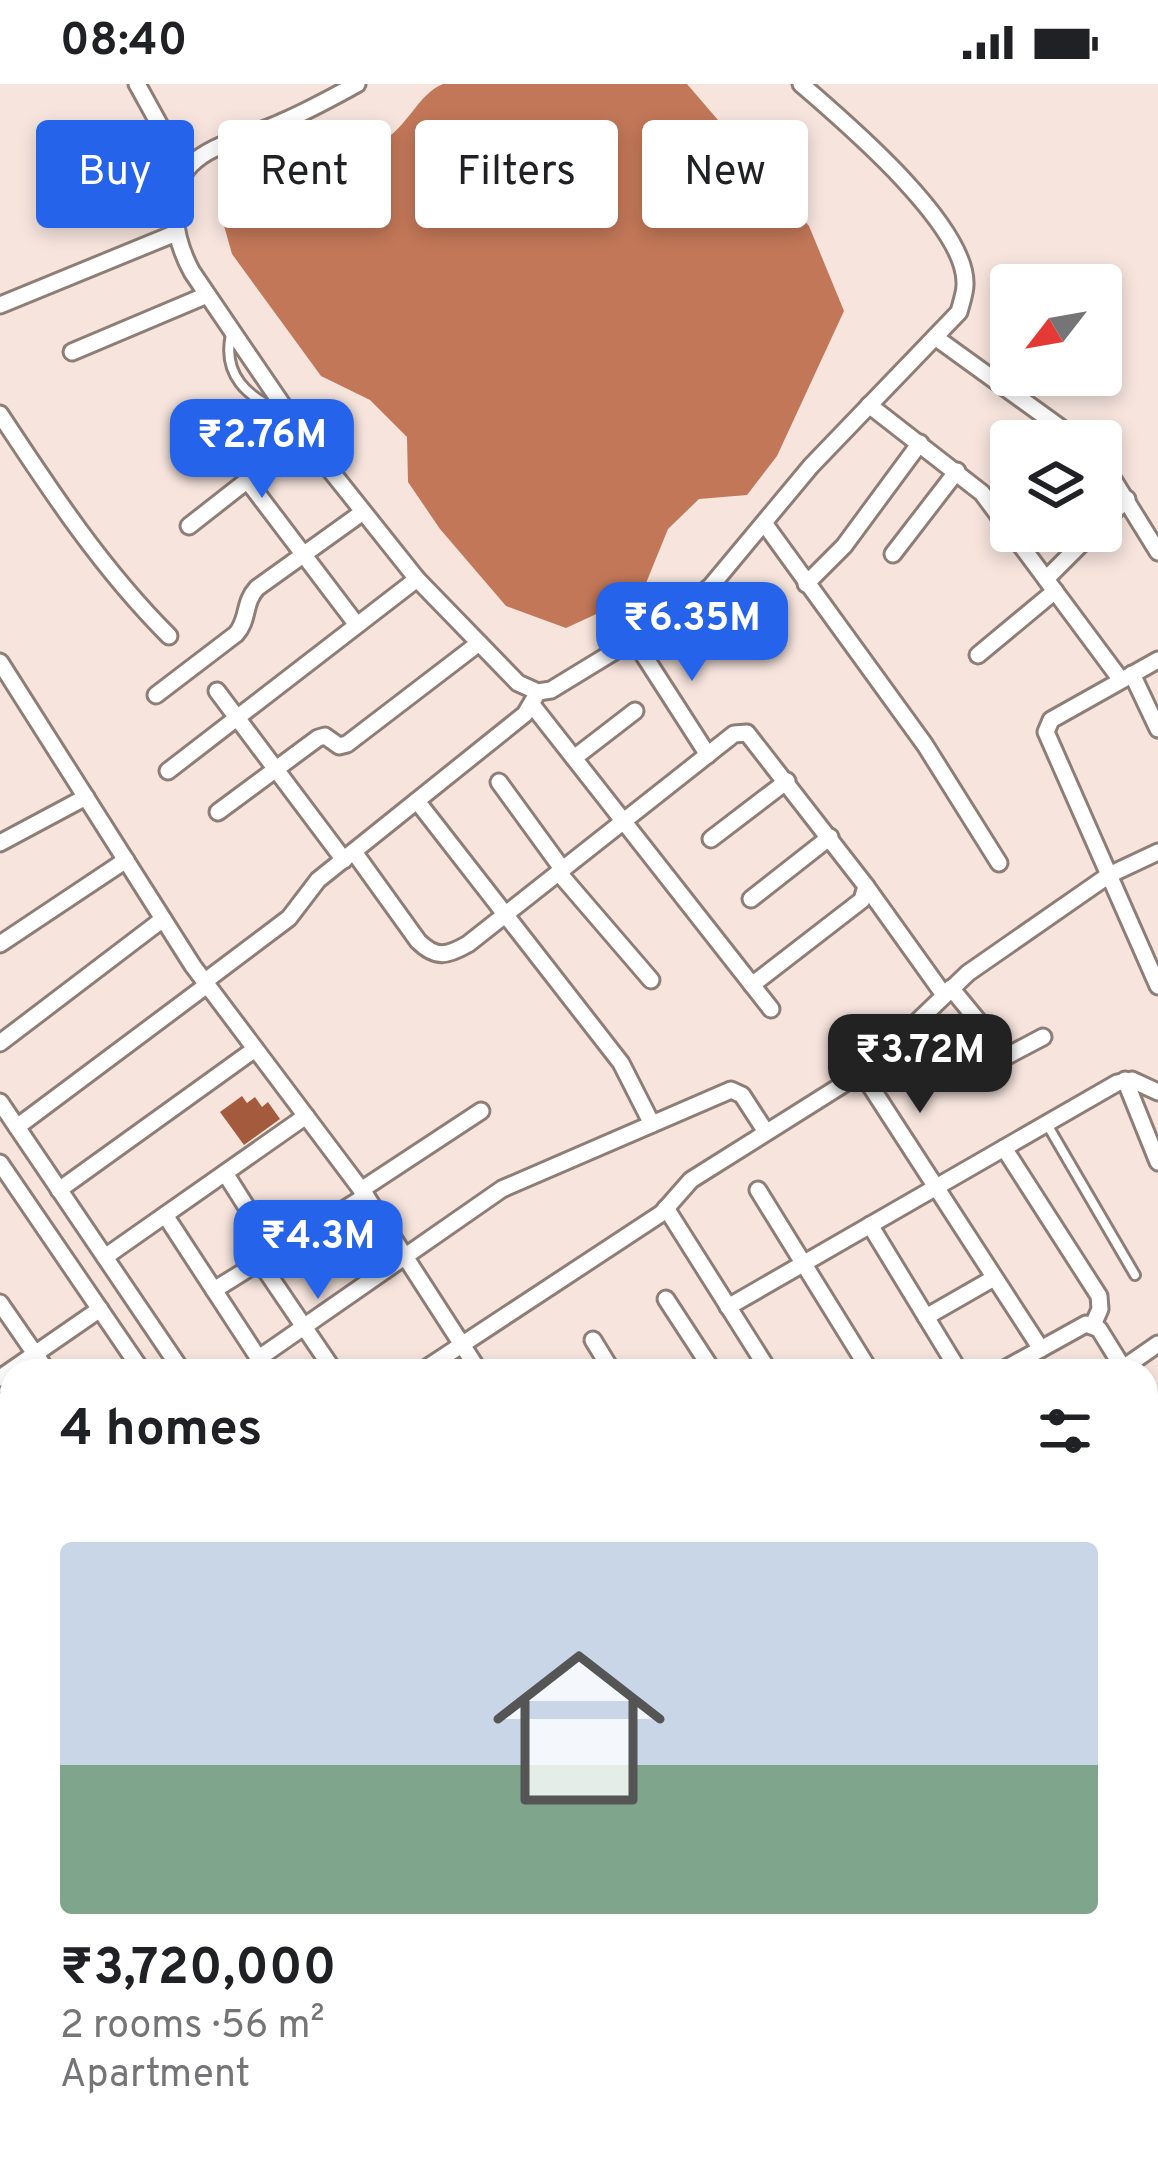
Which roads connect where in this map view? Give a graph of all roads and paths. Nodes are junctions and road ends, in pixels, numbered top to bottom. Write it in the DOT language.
graph roads {
  1 [pos="137,84"];
  2 [pos="358,84"];
  3 [pos="801,84"];
  4 [pos="157,120"];
  5 [pos="194,162"];
  6 [pos="175,228"];
  7 [pos="176,233"];
  8 [pos="207,295"];
  9 [pos="0,305"];
  10 [pos="935,337"];
  11 [pos="72,352"];
  12 [pos="869,405"];
  13 [pos="0,414"];
  14 [pos="1050,420"];
  15 [pos="304,436"];
  16 [pos="920,443"];
  17 [pos="957,470"];
  18 [pos="247,480"];
  19 [pos="1122,492"];
  20 [pos="1127,499"];
  21 [pos="1122,504"];
  22 [pos="364,512"];
  23 [pos="764,523"];
  24 [pos="189,526"];
  25 [pos="1077,552"];
  26 [pos="1158,552"];
  27 [pos="892,554"];
  28 [pos="305,555"];
  29 [pos="417,579"];
  30 [pos="806,584"];
  31 [pos="1051,585"];
  32 [pos="357,625"];
  33 [pos="169,636"];
  34 [pos="634,640"];
  35 [pos="479,643"];
  36 [pos="979,655"];
  37 [pos="1158,659"];
  38 [pos="1,667"];
  39 [pos="1127,677"];
  40 [pos="217,691"];
  41 [pos="156,695"];
  42 [pos="536,699"];
  43 [pos="635,711"];
  44 [pos="238,718"];
  45 [pos="1158,729"];
  46 [pos="708,755"];
  47 [pos="574,758"];
  48 [pos="276,769"];
  49 [pos="168,771"];
  50 [pos="500,782"];
  51 [pos="787,782"];
  52 [pos="86,797"];
  53 [pos="417,801"];
  54 [pos="218,812"];
  55 [pos="624,822"];
  56 [pos="830,837"];
  57 [pos="711,839"];
  58 [pos="0,844"];
  59 [pos="1158,852"];
  60 [pos="349,855"];
  61 [pos="125,860"];
  62 [pos="999,863"];
  63 [pos="561,871"];
  64 [pos="1109,875"];
  65 [pos="866,886"];
  66 [pos="752,899"];
  67 [pos="504,916"];
  68 [pos="163,919"];
  69 [pos="0,944"];
  70 [pos="1157,979"];
  71 [pos="651,980"];
  72 [pos="206,983"];
  73 [pos="752,985"];
  74 [pos="948,992"];
  75 [pos="771,1009"];
  76 [pos="1043,1037"];
  77 [pos="0,1043"];
  78 [pos="255,1049"];
  79 [pos="862,1073"];
  80 [pos="1125,1080"];
  81 [pos="1158,1092"];
  82 [pos="0,1102"];
  83 [pos="482,1112"];
  84 [pos="306,1116"];
  85 [pos="652,1124"];
  86 [pos="1047,1124"];
  87 [pos="17,1127"];
  88 [pos="766,1132"];
  89 [pos="1004,1148"];
  90 [pos="0,1162"];
  91 [pos="1158,1162"];
  92 [pos="225,1173"];
  93 [pos="935,1187"];
  94 [pos="59,1190"];
  95 [pos="758,1190"];
  96 [pos="363,1193"];
  97 [pos="666,1208"];
  98 [pos="165,1215"];
  99 [pos="870,1225"];
  100 [pos="405,1256"];
  101 [pos="104,1257"];
  102 [pos="268,1257"];
  103 [pos="804,1264"];
  104 [pos="1135,1275"];
  105 [pos="994,1278"];
  106 [pos="214,1290"];
  107 [pos="665,1298"];
  108 [pos="0,1303"];
  109 [pos="728,1307"];
  110 [pos="100,1309"];
  111 [pos="142,1312"];
  112 [pos="926,1317"];
  113 [pos="1093,1324"];
  114 [pos="303,1327"];
  115 [pos="115,1330"];
  116 [pos="592,1340"];
  117 [pos="461,1343"];
  118 [pos="1041,1349"];
  119 [pos="35,1354"];
  120 [pos="28,1359"];
  121 [pos="38,1359"];
  122 [pos="134,1359"];
  123 [pos="174,1359"];
  124 [pos="260,1359"];
  125 [pos="268,1359"];
  126 [pos="326,1359"];
  127 [pos="439,1359"];
  128 [pos="471,1359"];
  129 [pos="604,1359"];
  130 [pos="705,1359"];
  131 [pos="761,1359"];
  132 [pos="863,1359"];
  133 [pos="952,1359"];
  134 [pos="1023,1359"];
  135 [pos="1115,1359"];
  1 -- 4 [label="street"];
  2 -- 5 [label="street"];
  3 -- 10 [label="street"];
  6 -- 7 [label="street"];
  7 -- 8 [label="street"];
  7 -- 9 [label="street"];
  8 -- 11 [label="street"];
  8 -- 15 [label="street"];
  10 -- 12 [label="street"];
  10 -- 14 [label="street"];
  12 -- 16 [label="street"];
  12 -- 23 [label="street"];
  13 -- 33 [label="street"];
  15 -- 18 [label="street"];
  15 -- 22 [label="street"];
  16 -- 17 [label="street"];
  16 -- 30 [label="street"];
  17 -- 27 [label="street"];
  17 -- 31 [label="street"];
  18 -- 24 [label="street"];
  18 -- 28 [label="street"];
  19 -- 20 [label="street"];
  20 -- 21 [label="street"];
  20 -- 26 [label="street"];
  22 -- 28 [label="street"];
  22 -- 29 [label="street"];
  23 -- 30 [label="street"];
  23 -- 34 [label="street"];
  25 -- 31 [label="street"];
  28 -- 32 [label="street"];
  28 -- 41 [label="street"];
  29 -- 32 [label="street"];
  29 -- 35 [label="street"];
  30 -- 62 [label="street"];
  31 -- 36 [label="street"];
  31 -- 39 [label="street"];
  32 -- 44 [label="street"];
  34 -- 42 [label="street"];
  34 -- 46 [label="street"];
  35 -- 42 [label="street"];
  35 -- 48 [label="street"];
  37 -- 39 [label="street"];
  38 -- 52 [label="street"];
  39 -- 45 [label="street"];
  39 -- 64 [label="street"];
  40 -- 44 [label="street"];
  42 -- 47 [label="street"];
  42 -- 53 [label="street"];
  43 -- 47 [label="street"];
  44 -- 48 [label="street"];
  44 -- 49 [label="street"];
  46 -- 51 [label="street"];
  46 -- 55 [label="street"];
  47 -- 55 [label="street"];
  48 -- 54 [label="street"];
  48 -- 60 [label="street"];
  50 -- 63 [label="street"];
  51 -- 56 [label="street"];
  51 -- 57 [label="street"];
  52 -- 58 [label="street"];
  52 -- 61 [label="street"];
  53 -- 60 [label="street"];
  53 -- 67 [label="street"];
  55 -- 63 [label="street"];
  55 -- 73 [label="street"];
  56 -- 65 [label="street"];
  56 -- 66 [label="street"];
  59 -- 64 [label="street"];
  60 -- 67 [label="street"];
  60 -- 72 [label="street"];
  61 -- 68 [label="street"];
  61 -- 69 [label="street"];
  63 -- 67 [label="street"];
  63 -- 71 [label="street"];
  64 -- 70 [label="street"];
  64 -- 74 [label="street"];
  65 -- 73 [label="street"];
  65 -- 74 [label="street"];
  67 -- 85 [label="street"];
  68 -- 72 [label="street"];
  68 -- 77 [label="street"];
  72 -- 78 [label="street"];
  72 -- 87 [label="street"];
  73 -- 75 [label="street"];
  74 -- 76 [label="street"];
  74 -- 79 [label="street"];
  78 -- 84 [label="street"];
  78 -- 94 [label="street"];
  79 -- 88 [label="street"];
  79 -- 93 [label="street"];
  80 -- 81 [label="street"];
  80 -- 86 [label="street"];
  80 -- 91 [label="street"];
  82 -- 87 [label="street"];
  83 -- 96 [label="street"];
  84 -- 92 [label="street"];
  84 -- 96 [label="street"];
  85 -- 88 [label="street"];
  85 -- 100 [label="street"];
  86 -- 89 [label="street"];
  86 -- 104 [label="lane"];
  87 -- 94 [label="street"];
  88 -- 97 [label="street"];
  89 -- 93 [label="street"];
  89 -- 113 [label="street"];
  90 -- 110 [label="street"];
  92 -- 98 [label="street"];
  92 -- 102 [label="street"];
  93 -- 99 [label="street"];
  93 -- 105 [label="street"];
  94 -- 101 [label="street"];
  95 -- 103 [label="street"];
  96 -- 100 [label="street"];
  96 -- 102 [label="street"];
  97 -- 109 [label="street"];
  97 -- 117 [label="street"];
  98 -- 101 [label="street"];
  98 -- 106 [label="street"];
  99 -- 103 [label="street"];
  99 -- 112 [label="street"];
  100 -- 114 [label="street"];
  100 -- 117 [label="street"];
  101 -- 111 [label="street"];
  102 -- 106 [label="street"];
  102 -- 114 [label="street"];
  103 -- 109 [label="street"];
  103 -- 132 [label="street"];
  105 -- 112 [label="street"];
  105 -- 118 [label="street"];
  106 -- 124 [label="street"];
  107 -- 130 [label="street"];
  108 -- 119 [label="street"];
  109 -- 131 [label="street"];
  110 -- 115 [label="street"];
  110 -- 119 [label="street"];
  111 -- 115 [label="street"];
  111 -- 123 [label="street"];
  112 -- 133 [label="street"];
  113 -- 118 [label="street"];
  113 -- 135 [label="street"];
  114 -- 125 [label="street"];
  114 -- 126 [label="street"];
  115 -- 122 [label="street"];
  116 -- 129 [label="street"];
  117 -- 127 [label="street"];
  117 -- 128 [label="street"];
  118 -- 134 [label="street"];
  119 -- 120 [label="street"];
  119 -- 121 [label="street"];
}
